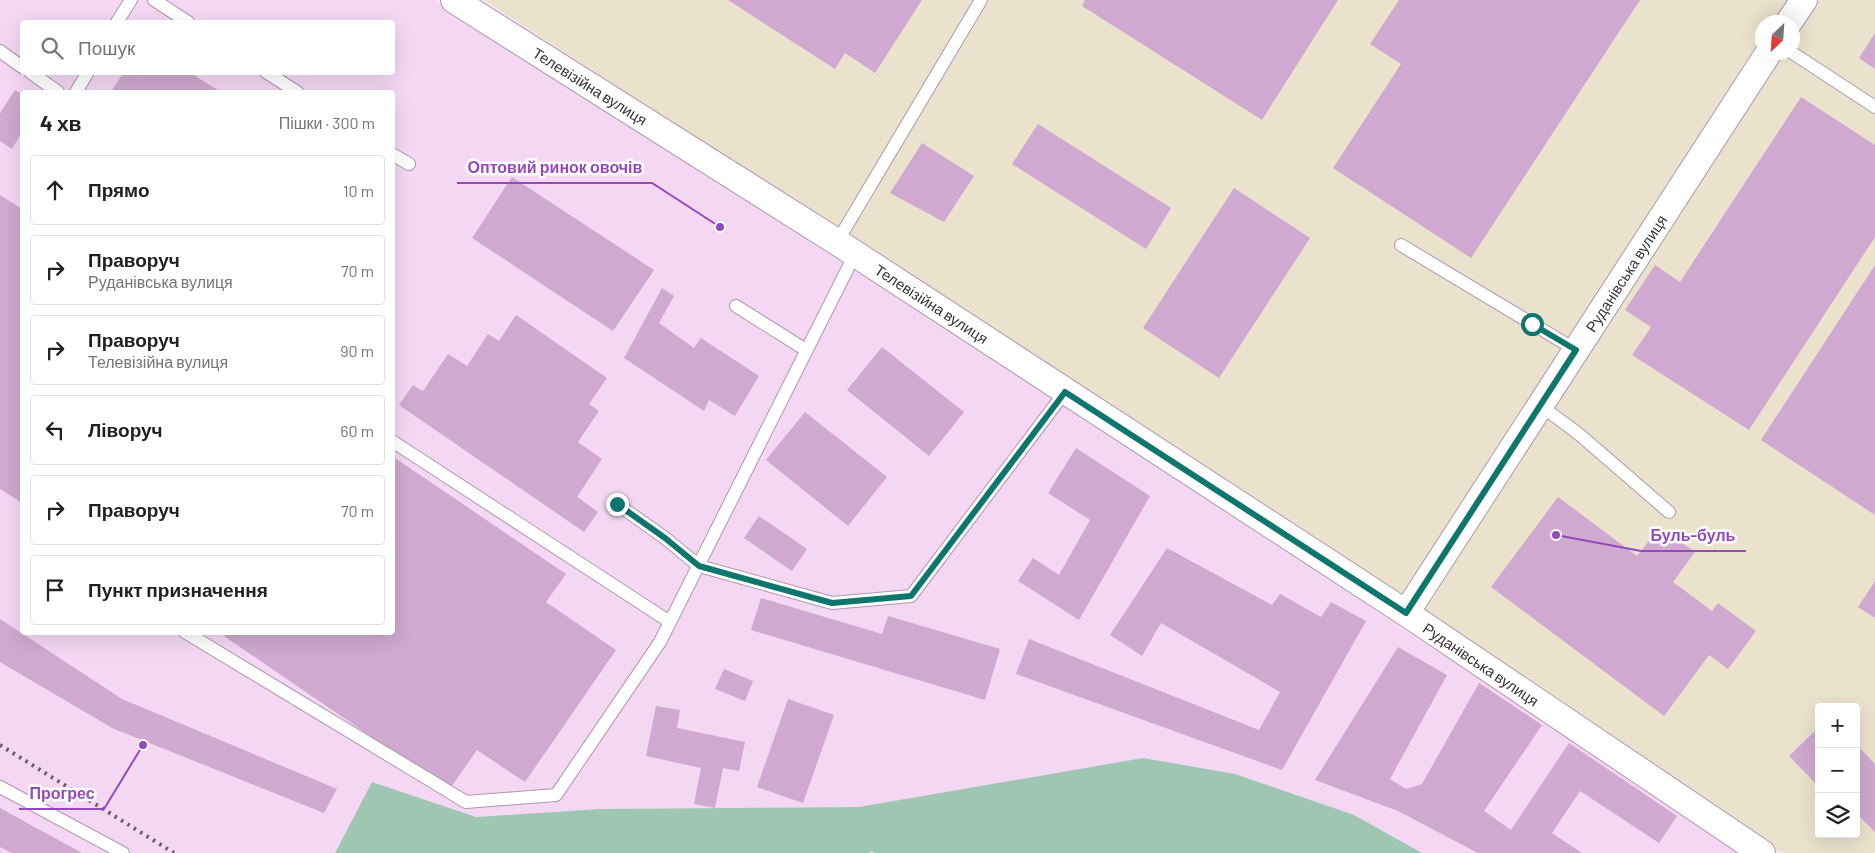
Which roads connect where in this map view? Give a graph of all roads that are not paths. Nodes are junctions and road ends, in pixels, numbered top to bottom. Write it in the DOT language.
graph roads {
  1 [pos="131,0"];
  2 [pos="154,0"];
  3 [pos="454,0"];
  4 [pos="981,0"];
  5 [pos="1804,0"];
  6 [pos="1794,15"];
  7 [pos="118,20"];
  8 [pos="185,20"];
  9 [pos="0,50"];
  10 [pos="1800,58"];
  11 [pos="1764,60"];
  12 [pos="20,65"];
  13 [pos="34,75"];
  14 [pos="86,75"];
  15 [pos="271,75"];
  16 [pos="55,90"];
  17 [pos="77,90"];
  18 [pos="294,90"];
  19 [pos="1875,107"];
  20 [pos="395,156"];
  21 [pos="409,164"];
  22 [pos="1400,245"];
  23 [pos="846,248"];
  24 [pos="736,306"];
  25 [pos="806,350"];
  26 [pos="1576,350"];
  27 [pos="1065,392"];
  28 [pos="1540,405"];
  29 [pos="395,443"];
  30 [pos="617,504"];
  31 [pos="1669,512"];
  32 [pos="699,566"];
  33 [pos="1406,613"];
  34 [pos="670,622"];
  35 [pos="190,635"];
  36 [pos="0,787"];
  37 [pos="123,853"];
  38 [pos="1762,853"];
  1 -- 7 [label="lane"];
  2 -- 8 [label="lane"];
  3 -- 23 [label="street, Телевізійна вулиця"];
  4 -- 23 [label="lane"];
  5 -- 6 [label="street"];
  9 -- 12 [label="lane"];
  10 -- 19 [label="lane"];
  11 -- 26 [label="street, Руданівська вулиця"];
  13 -- 16 [label="lane"];
  14 -- 17 [label="lane"];
  15 -- 18 [label="lane"];
  20 -- 21 [label="lane"];
  22 -- 26 [label="lane"];
  23 -- 25 [label="lane"];
  23 -- 27 [label="street, Телевізійна вулиця"];
  24 -- 25 [label="lane"];
  25 -- 32 [label="lane"];
  26 -- 28 [label="street, Руданівська вулиця"];
  27 -- 32 [label="lane"];
  27 -- 33 [label="street, Телевізійна вулиця"];
  28 -- 31 [label="lane"];
  28 -- 33 [label="street, Руданівська вулиця"];
  29 -- 34 [label="lane"];
  30 -- 32 [label="lane"];
  32 -- 34 [label="lane"];
  33 -- 38 [label="street, Руданівська вулиця"];
  34 -- 35 [label="lane"];
  36 -- 37 [label="lane"];
}
